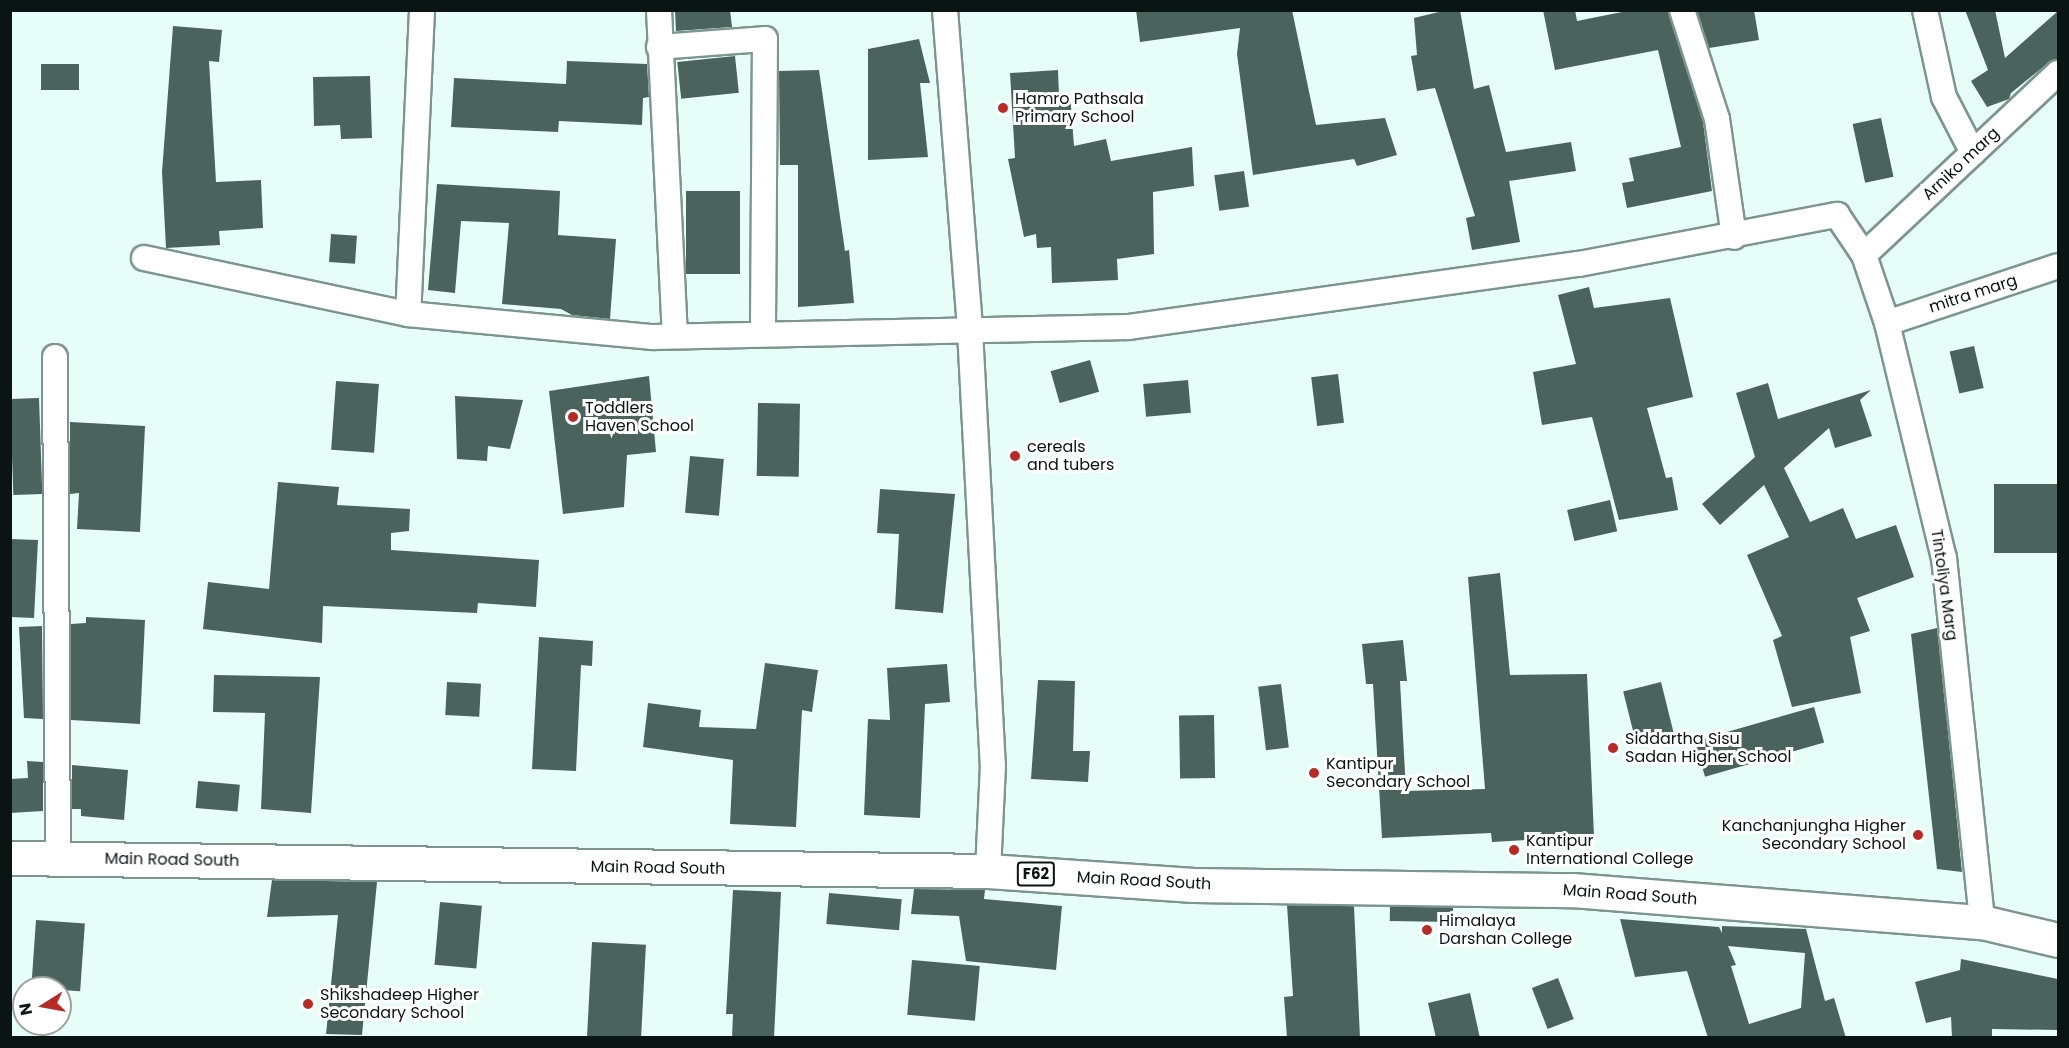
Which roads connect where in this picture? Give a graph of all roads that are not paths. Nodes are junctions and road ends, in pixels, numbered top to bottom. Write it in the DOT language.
graph roads {
  1 [pos="422,10"];
  2 [pos="659,10"];
  3 [pos="945,10"];
  4 [pos="1682,10"];
  5 [pos="1925,10"];
  6 [pos="659,47"];
  7 [pos="2058,73"];
  8 [pos="1973,153"];
  9 [pos="1734,237"];
  10 [pos="1864,255"];
  11 [pos="144,258"];
  12 [pos="2058,266"];
  13 [pos="408,314"];
  14 [pos="1887,323"];
  15 [pos="970,330"];
  16 [pos="763,334"];
  17 [pos="675,336"];
  18 [pos="55,357"];
  19 [pos="10,858"];
  20 [pos="58,858"];
  21 [pos="988,871"];
  22 [pos="1982,922"];
  23 [pos="2058,940"];
  1 -- 13 [label="street"];
  2 -- 6 [label="street"];
  3 -- 15 [label="street"];
  4 -- 9 [label="street"];
  5 -- 8 [label="street"];
  6 -- 16 [label="street"];
  6 -- 17 [label="street"];
  7 -- 8 [label="street, Arniko marg"];
  8 -- 10 [label="street, Arniko marg"];
  9 -- 10 [label="street, Tintoliya Marg"];
  9 -- 15 [label="street"];
  10 -- 14 [label="street, Tintoliya Marg"];
  11 -- 13 [label="street"];
  12 -- 14 [label="street, mitra marg"];
  13 -- 17 [label="street"];
  14 -- 22 [label="street, Tintoliya Marg"];
  15 -- 16 [label="street"];
  15 -- 21 [label="street"];
  16 -- 17 [label="street"];
  18 -- 20 [label="street"];
  19 -- 20 [label="main road, Main Road South / F62"];
  20 -- 21 [label="main road, Main Road South / F62"];
  21 -- 22 [label="main road, Main Road South / F62"];
  22 -- 23 [label="main road, Main Road South / F62"];
}
